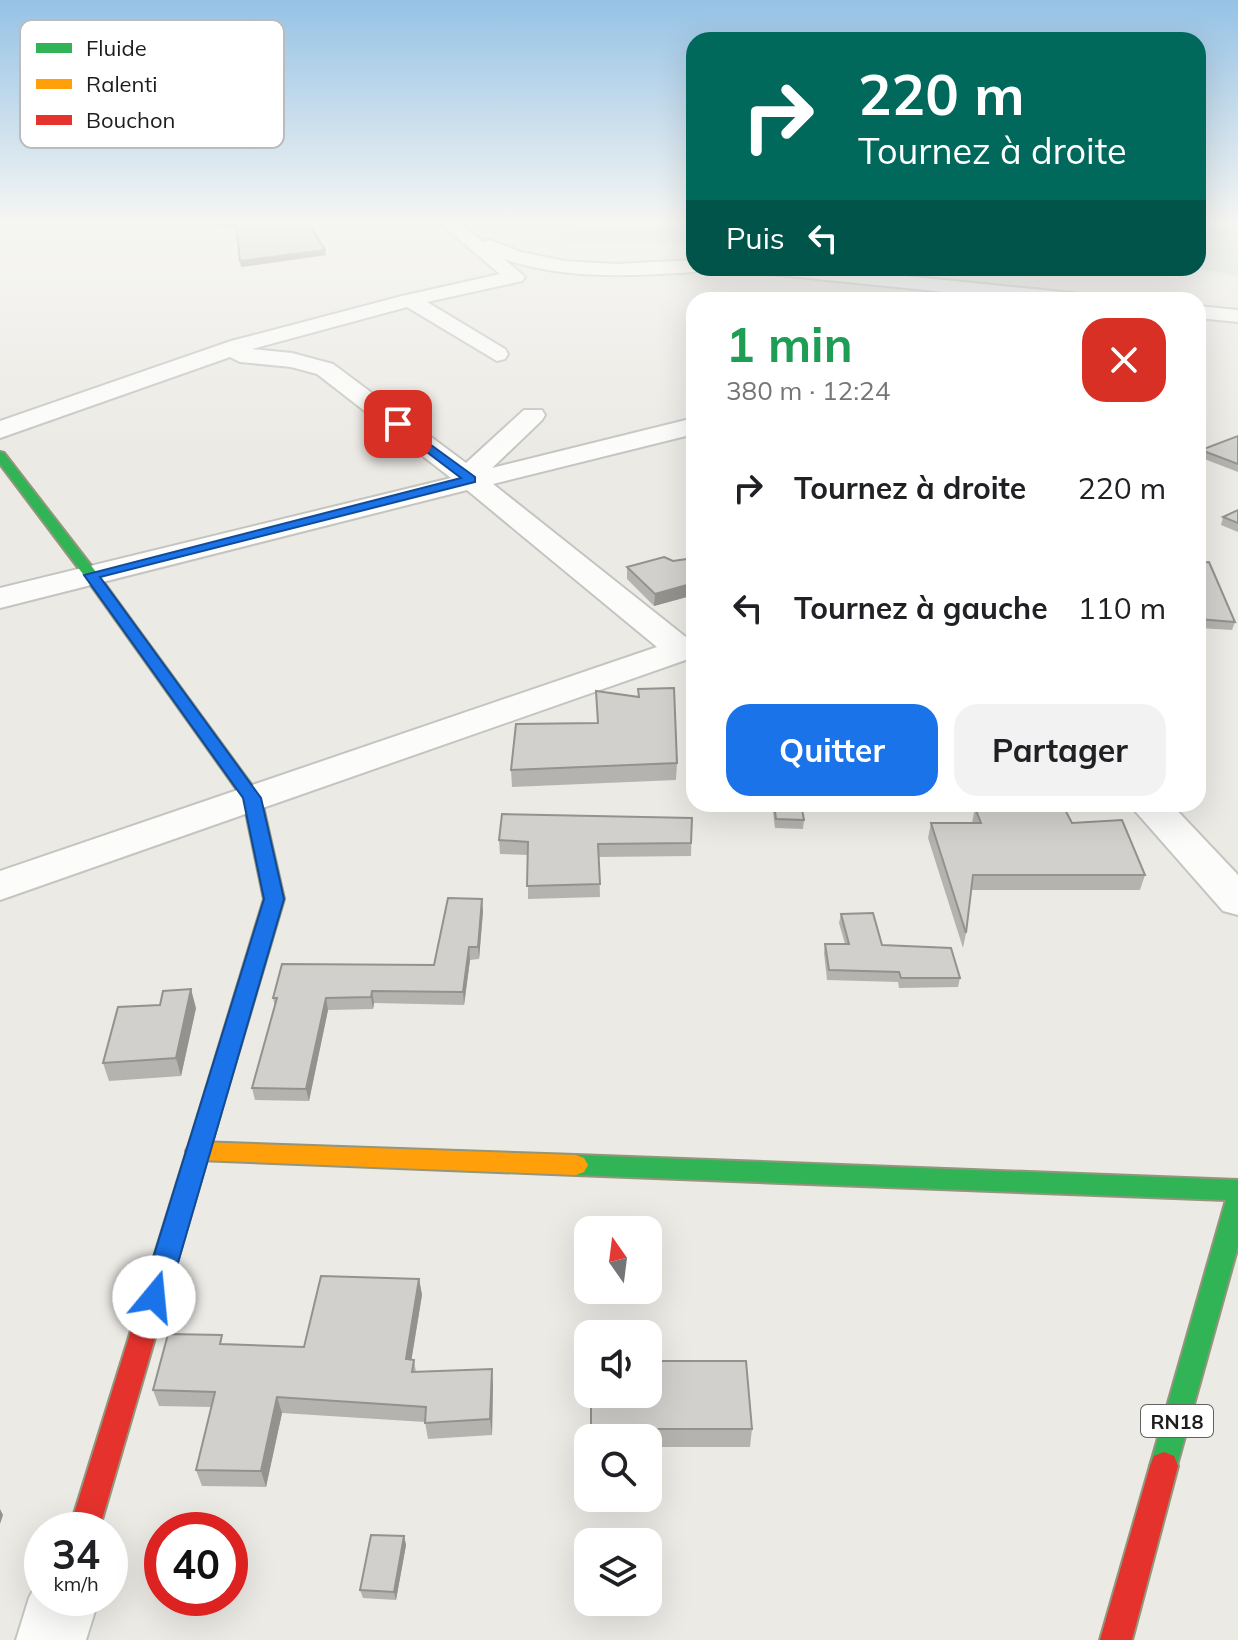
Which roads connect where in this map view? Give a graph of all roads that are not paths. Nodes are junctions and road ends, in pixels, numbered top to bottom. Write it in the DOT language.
graph roads {
  1 [pos="420,298"];
  2 [pos="409,300"];
  3 [pos="1206,313"];
  4 [pos="1238,316"];
  5 [pos="218,353"];
  6 [pos="497,354"];
  7 [pos="533,415"];
  8 [pos="686,428"];
  9 [pos="0,430"];
  10 [pos="0,456"];
  11 [pos="471,480"];
  12 [pos="91,575"];
  13 [pos="0,598"];
  14 [pos="686,646"];
  15 [pos="686,649"];
  16 [pos="252,798"];
  17 [pos="1156,812"];
  18 [pos="0,886"];
  19 [pos="1238,901"];
  20 [pos="198,1151"];
  21 [pos="1238,1190"];
  22 [pos="1238,1201"];
  23 [pos="89,1512"];
  24 [pos="58,1616"];
  25 [pos="51,1640"];
  26 [pos="1116,1640"];
  1 -- 2 [label="street"];
  2 -- 5 [label="street"];
  2 -- 6 [label="street"];
  3 -- 4 [label="street"];
  5 -- 9 [label="street"];
  5 -- 11 [label="street"];
  7 -- 11 [label="street"];
  8 -- 11 [label="street"];
  10 -- 12 [label="street"];
  11 -- 12 [label="street"];
  11 -- 14 [label="street"];
  12 -- 13 [label="street"];
  12 -- 16 [label="street"];
  15 -- 16 [label="street"];
  16 -- 18 [label="street"];
  16 -- 20 [label="street"];
  17 -- 19 [label="street"];
  20 -- 21 [label="street"];
  20 -- 23 [label="street"];
  22 -- 26 [label="street, RN18"];
  24 -- 25 [label="street"];
}
